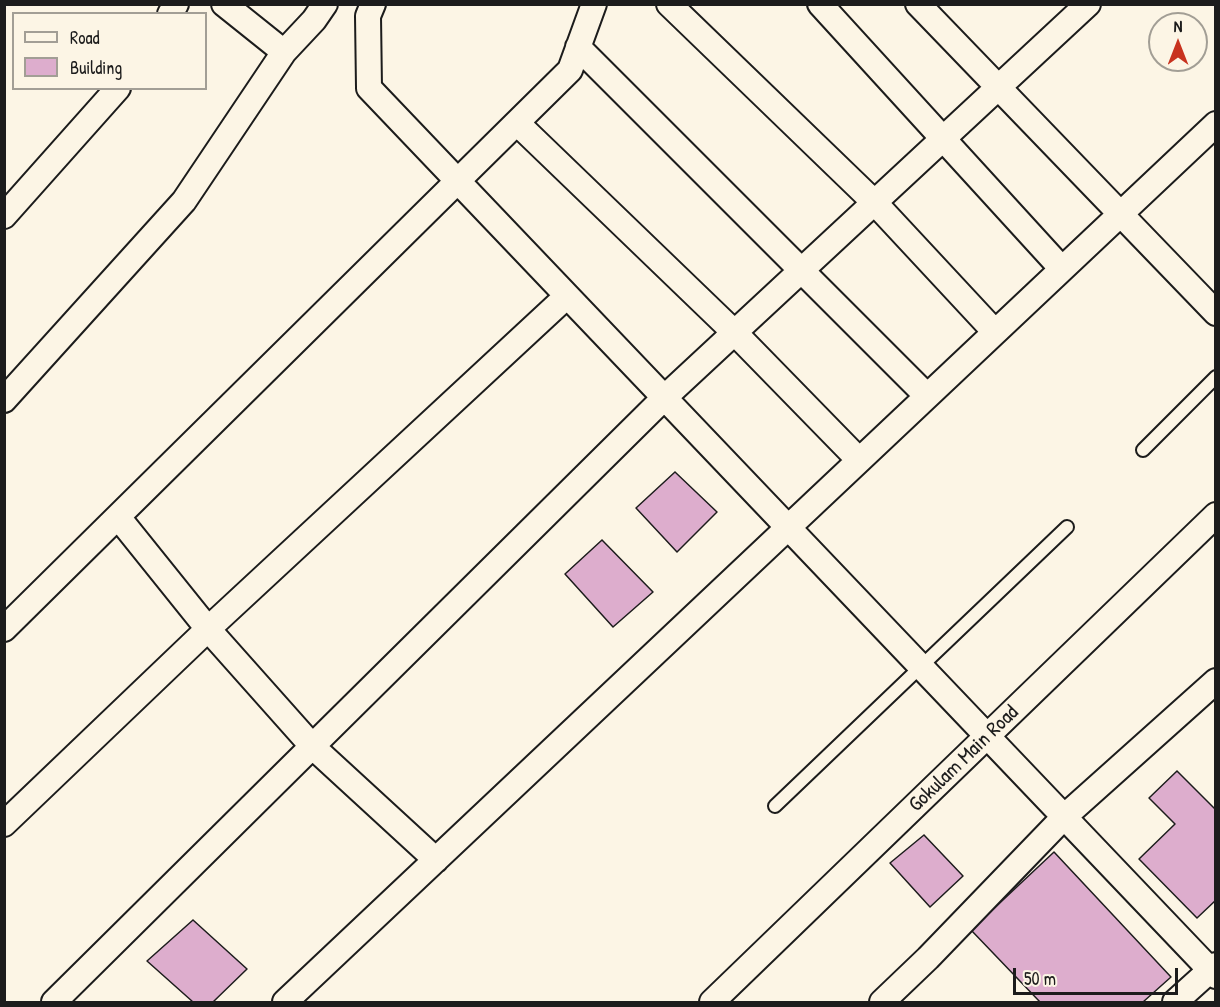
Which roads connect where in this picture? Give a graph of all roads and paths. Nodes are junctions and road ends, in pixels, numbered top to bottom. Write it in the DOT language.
graph roads {
  1 [pos="224,4"];
  2 [pos="325,4"];
  3 [pos="373,4"];
  4 [pos="594,4"];
  5 [pos="669,4"];
  6 [pos="820,4"];
  7 [pos="918,4"];
  8 [pos="1088,4"];
  9 [pos="578,47"];
  10 [pos="284,52"];
  11 [pos="999,88"];
  12 [pos="116,90"];
  13 [pos="517,123"];
  14 [pos="1215,124"];
  15 [pos="944,139"];
  16 [pos="458,181"];
  17 [pos="875,203"];
  18 [pos="1120,214"];
  19 [pos="4,216"];
  20 [pos="1062,269"];
  21 [pos="801,271"];
  22 [pos="567,296"];
  23 [pos="1215,313"];
  24 [pos="995,332"];
  25 [pos="735,333"];
  26 [pos="1215,377"];
  27 [pos="927,396"];
  28 [pos="664,398"];
  29 [pos="4,400"];
  30 [pos="1143,450"];
  31 [pos="859,460"];
  32 [pos="1215,515"];
  33 [pos="118,517"];
  34 [pos="1067,526"];
  35 [pos="788,528"];
  36 [pos="4,629"];
  37 [pos="208,629"];
  38 [pos="920,666"];
  39 [pos="1215,681"];
  40 [pos="987,736"];
  41 [pos="312,747"];
  42 [pos="775,806"];
  43 [pos="1064,817"];
  44 [pos="4,824"];
  45 [pos="436,860"];
  46 [pos="1214,970"];
  47 [pos="54,1002"];
  48 [pos="285,1002"];
  49 [pos="712,1002"];
  50 [pos="882,1002"];
  51 [pos="1175,1002"];
  1 -- 10 [label="street"];
  2 -- 10 [label="street"];
  3 -- 16 [label="street"];
  4 -- 9 [label="street"];
  5 -- 17 [label="street"];
  6 -- 15 [label="street"];
  7 -- 11 [label="street"];
  8 -- 11 [label="street"];
  9 -- 13 [label="street"];
  9 -- 21 [label="street"];
  10 -- 29 [label="street"];
  11 -- 15 [label="street"];
  11 -- 18 [label="street"];
  12 -- 19 [label="street"];
  13 -- 16 [label="street"];
  13 -- 25 [label="street"];
  14 -- 18 [label="street"];
  15 -- 17 [label="street"];
  15 -- 20 [label="street"];
  16 -- 22 [label="street"];
  16 -- 33 [label="street"];
  17 -- 21 [label="street"];
  17 -- 24 [label="street"];
  18 -- 20 [label="street"];
  18 -- 23 [label="street"];
  20 -- 24 [label="street"];
  21 -- 25 [label="street"];
  21 -- 27 [label="street"];
  22 -- 28 [label="street"];
  22 -- 37 [label="street"];
  24 -- 27 [label="street"];
  25 -- 28 [label="street"];
  25 -- 31 [label="street"];
  26 -- 30 [label="lane"];
  27 -- 31 [label="street"];
  28 -- 35 [label="street"];
  28 -- 41 [label="street"];
  31 -- 35 [label="street"];
  32 -- 40 [label="street, Gokulam Main Road"];
  33 -- 36 [label="street"];
  33 -- 37 [label="street"];
  34 -- 38 [label="lane"];
  35 -- 38 [label="street"];
  35 -- 45 [label="street"];
  37 -- 41 [label="street"];
  37 -- 44 [label="street"];
  38 -- 40 [label="street"];
  38 -- 42 [label="lane"];
  39 -- 43 [label="street"];
  40 -- 43 [label="street"];
  40 -- 49 [label="street, Gokulam Main Road"];
  41 -- 45 [label="street"];
  41 -- 47 [label="street"];
  43 -- 46 [label="street"];
  43 -- 50 [label="street"];
  45 -- 48 [label="street"];
  46 -- 51 [label="street"];
}
